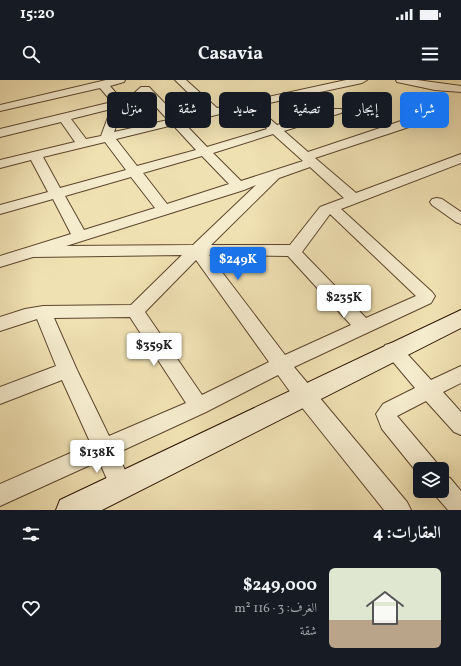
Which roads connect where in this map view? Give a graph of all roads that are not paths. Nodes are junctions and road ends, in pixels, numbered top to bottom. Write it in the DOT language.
graph roads {
  1 [pos="120,80"];
  2 [pos="180,80"];
  3 [pos="362,80"];
  4 [pos="401,80"];
  5 [pos="103,84"];
  6 [pos="461,89"];
  7 [pos="109,92"];
  8 [pos="141,92"];
  9 [pos="154,92"];
  10 [pos="157,97"];
  11 [pos="271,99"];
  12 [pos="107,107"];
  13 [pos="0,108"];
  14 [pos="165,108"];
  15 [pos="219,111"];
  16 [pos="337,111"];
  17 [pos="214,112"];
  18 [pos="211,113"];
  19 [pos="64,118"];
  20 [pos="165,123"];
  21 [pos="271,126"];
  22 [pos="400,126"];
  23 [pos="110,128"];
  24 [pos="181,128"];
  25 [pos="276,130"];
  26 [pos="0,133"];
  27 [pos="107,136"];
  28 [pos="82,143"];
  29 [pos="206,151"];
  30 [pos="35,155"];
  31 [pos="461,158"];
  32 [pos="311,159"];
  33 [pos="0,164"];
  34 [pos="135,171"];
  35 [pos="273,176"];
  36 [pos="239,187"];
  37 [pos="56,194"];
  38 [pos="354,199"];
  39 [pos="437,202"];
  40 [pos="331,207"];
  41 [pos="0,210"];
  42 [pos="164,210"];
  43 [pos="461,219"];
  44 [pos="80,236"];
  45 [pos="197,250"];
  46 [pos="292,251"];
  47 [pos="29,252"];
  48 [pos="0,262"];
  49 [pos="135,311"];
  50 [pos="43,312"];
  51 [pos="461,318"];
  52 [pos="0,324"];
  53 [pos="363,326"];
  54 [pos="392,350"];
  55 [pos="282,364"];
  56 [pos="67,370"];
  57 [pos="461,374"];
  58 [pos="428,390"];
  59 [pos="304,394"];
  60 [pos="0,396"];
  61 [pos="199,406"];
  62 [pos="461,426"];
  63 [pos="104,448"];
  64 [pos="422,462"];
  65 [pos="122,487"];
  66 [pos="449,494"];
  67 [pos="0,495"];
  68 [pos="461,508"];
  69 [pos="71,510"];
  70 [pos="399,510"];
  1 -- 5 [label="street"];
  2 -- 17 [label="street"];
  3 -- 11 [label="street"];
  4 -- 6 [label="street"];
  5 -- 7 [label="street"];
  5 -- 13 [label="street"];
  8 -- 9 [label="street"];
  10 -- 14 [label="street"];
  12 -- 19 [label="street"];
  15 -- 17 [label="street"];
  16 -- 25 [label="street"];
  17 -- 18 [label="street"];
  19 -- 26 [label="street"];
  19 -- 28 [label="street"];
  20 -- 27 [label="street"];
  21 -- 25 [label="street"];
  22 -- 32 [label="street"];
  23 -- 27 [label="street"];
  24 -- 29 [label="street"];
  25 -- 29 [label="street"];
  25 -- 32 [label="street"];
  27 -- 28 [label="street"];
  27 -- 34 [label="street"];
  28 -- 30 [label="street"];
  29 -- 34 [label="street"];
  29 -- 36 [label="street"];
  30 -- 33 [label="street"];
  30 -- 37 [label="street"];
  31 -- 38 [label="street"];
  32 -- 35 [label="street"];
  32 -- 38 [label="street"];
  34 -- 37 [label="street"];
  34 -- 42 [label="street"];
  35 -- 36 [label="street"];
  35 -- 45 [label="street"];
  36 -- 42 [label="street"];
  37 -- 41 [label="street"];
  37 -- 44 [label="street"];
  38 -- 40 [label="street"];
  39 -- 43 [label="street"];
  40 -- 46 [label="street"];
  40 -- 53 [label="street"];
  42 -- 44 [label="street"];
  44 -- 47 [label="street"];
  45 -- 46 [label="street"];
  45 -- 47 [label="street"];
  45 -- 49 [label="street"];
  45 -- 55 [label="street"];
  46 -- 53 [label="street"];
  47 -- 48 [label="street"];
  49 -- 50 [label="street"];
  49 -- 61 [label="street"];
  50 -- 52 [label="street"];
  50 -- 56 [label="street"];
  51 -- 54 [label="street"];
  53 -- 55 [label="street"];
  54 -- 58 [label="street"];
  54 -- 59 [label="street"];
  55 -- 59 [label="street"];
  55 -- 61 [label="street"];
  56 -- 60 [label="street"];
  56 -- 63 [label="street"];
  57 -- 58 [label="street"];
  58 -- 62 [label="street"];
  58 -- 64 [label="street"];
  59 -- 65 [label="street"];
  59 -- 70 [label="street"];
  61 -- 63 [label="street"];
  63 -- 65 [label="street"];
  63 -- 67 [label="street"];
  65 -- 69 [label="street"];
  66 -- 68 [label="street"];
}
